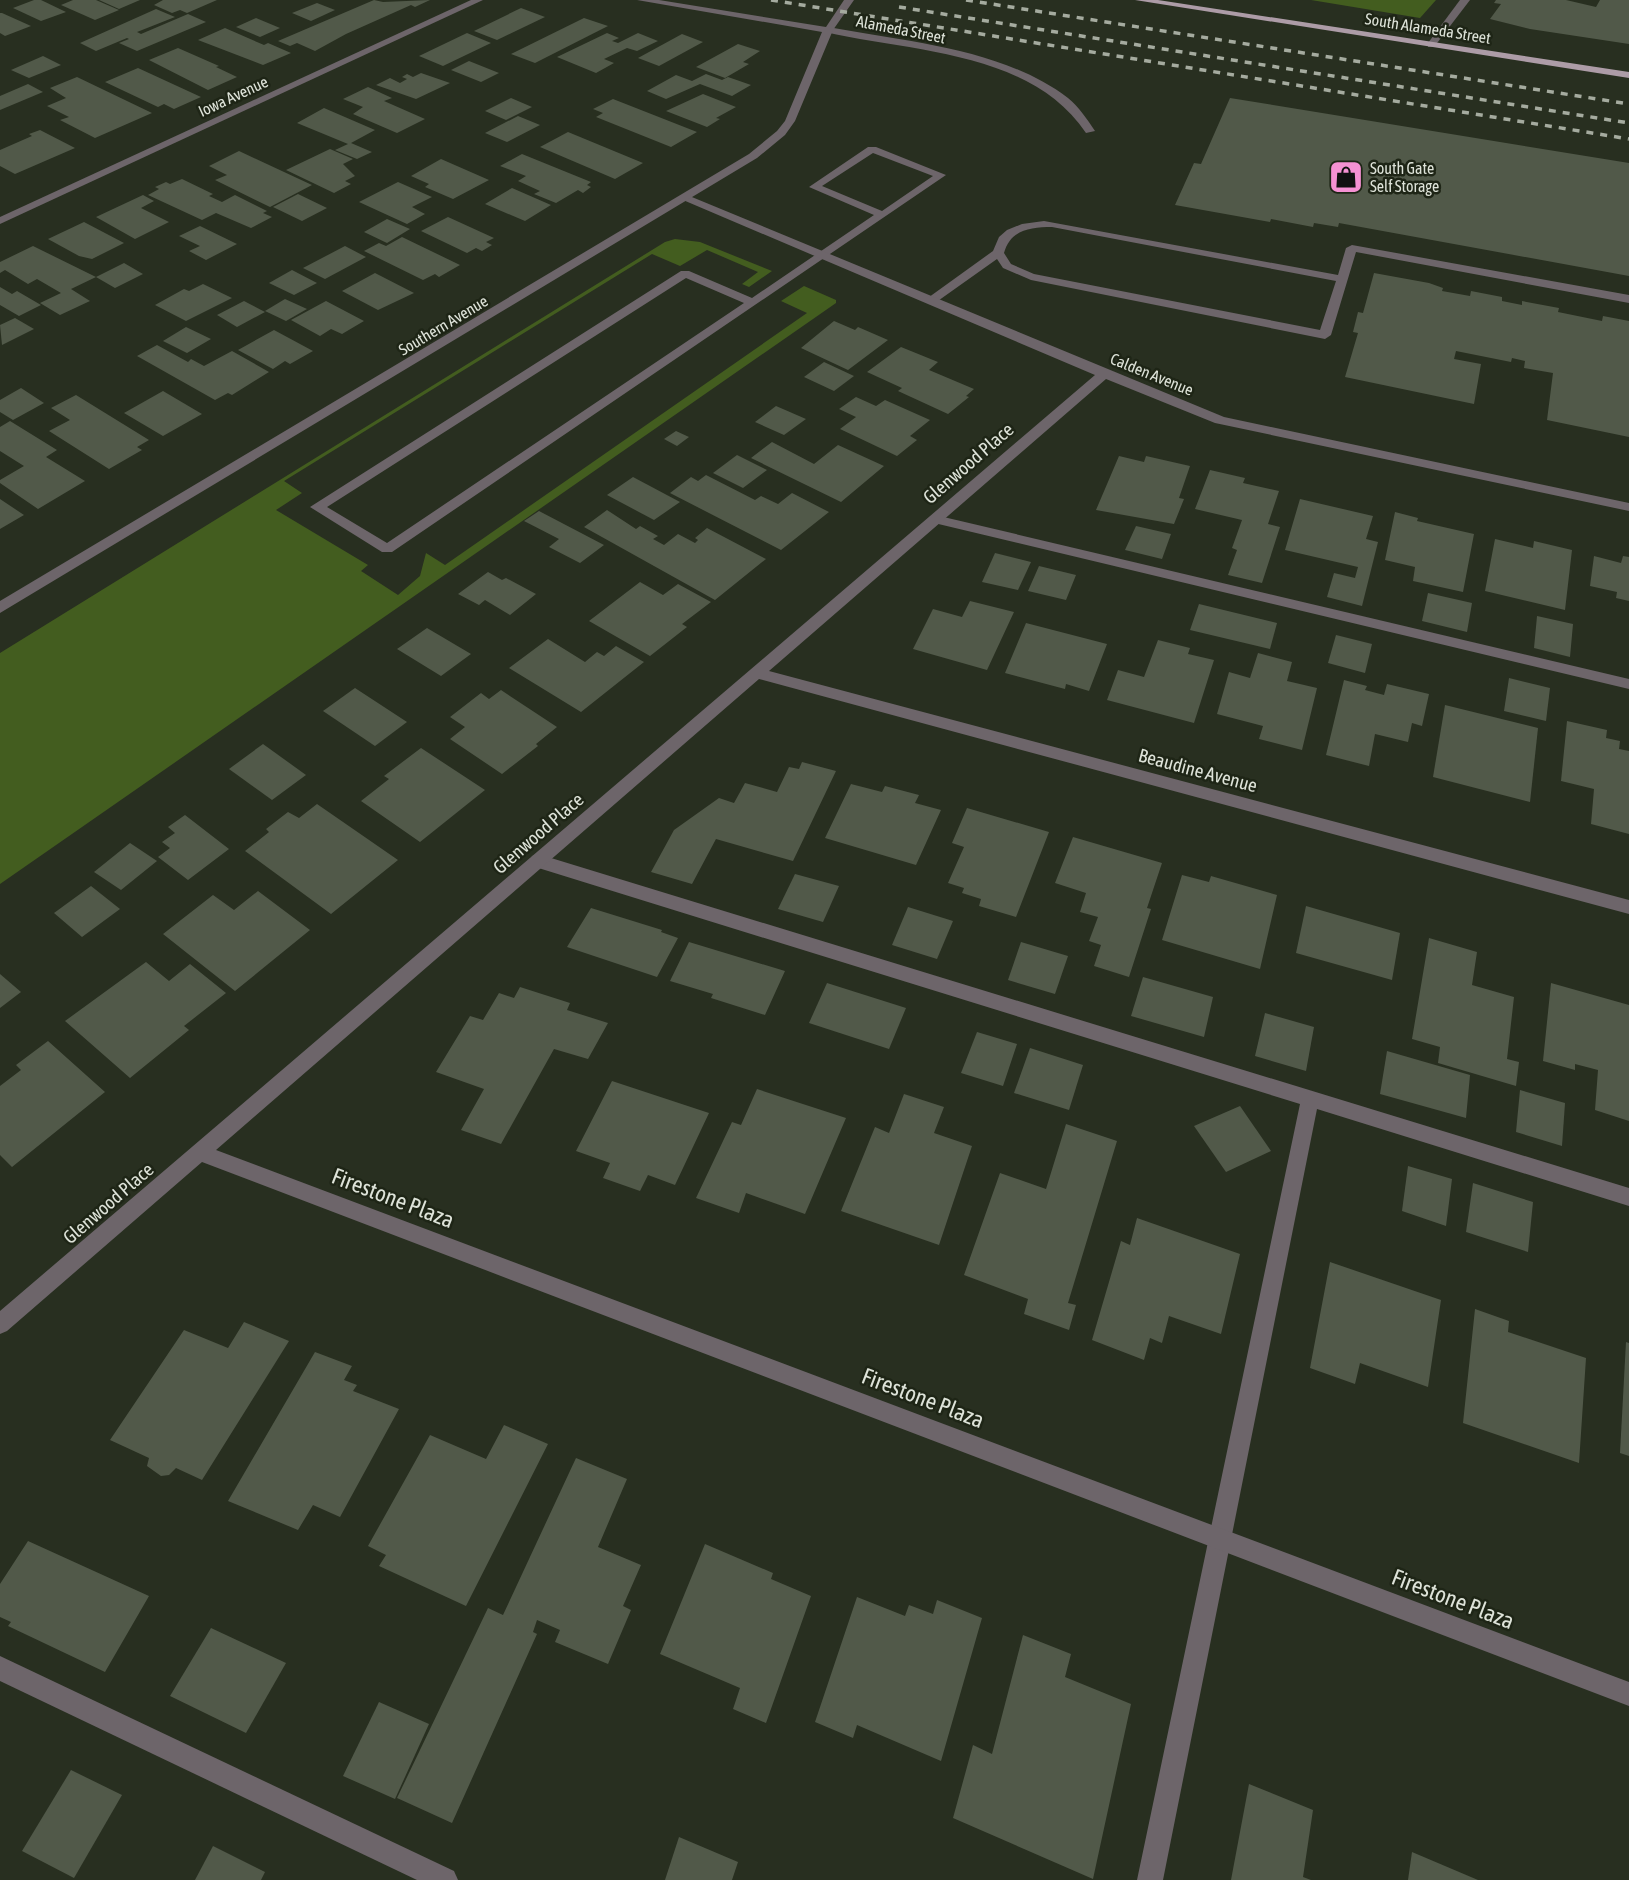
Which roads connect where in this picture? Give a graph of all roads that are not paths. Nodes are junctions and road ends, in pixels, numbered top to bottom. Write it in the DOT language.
graph roads {
  1 [pos="478,0"];
  2 [pos="642,0"];
  3 [pos="1140,0"];
  4 [pos="1465,0"];
  5 [pos="845,5"];
  6 [pos="828,30"];
  7 [pos="1430,44"];
  8 [pos="1629,75"];
  9 [pos="1090,131"];
  10 [pos="687,198"];
  11 [pos="883,215"];
  12 [pos="0,221"];
  13 [pos="998,253"];
  14 [pos="824,255"];
  15 [pos="1342,279"];
  16 [pos="1629,299"];
  17 [pos="931,300"];
  18 [pos="754,303"];
  19 [pos="1104,374"];
  20 [pos="1629,507"];
  21 [pos="935,519"];
  22 [pos="0,608"];
  23 [pos="755,673"];
  24 [pos="1629,684"];
  25 [pos="538,860"];
  26 [pos="1629,907"];
  27 [pos="1310,1099"];
  28 [pos="198,1152"];
  29 [pos="1629,1197"];
  30 [pos="0,1324"];
  31 [pos="1220,1538"];
  32 [pos="0,1668"];
  33 [pos="1629,1694"];
  34 [pos="445,1880"];
  35 [pos="1150,1880"];
  1 -- 12 [label="street, Iowa Avenue"];
  2 -- 6 [label="street, Alameda Street"];
  3 -- 7 [label="main road, South Alameda Street"];
  4 -- 7 [label="street"];
  5 -- 6 [label="street, Southern Avenue"];
  6 -- 9 [label="street, Alameda Street"];
  6 -- 10 [label="street, Southern Avenue"];
  7 -- 8 [label="main road, South Alameda Street"];
  10 -- 14 [label="street, Calden Avenue"];
  10 -- 22 [label="street, Southern Avenue"];
  11 -- 11 [label="street"];
  11 -- 14 [label="street"];
  13 -- 15 [label="street"];
  13 -- 15 [label="street"];
  13 -- 17 [label="street"];
  14 -- 17 [label="street, Calden Avenue"];
  14 -- 18 [label="street"];
  15 -- 16 [label="street"];
  17 -- 19 [label="street, Calden Avenue"];
  18 -- 18 [label="street"];
  19 -- 20 [label="street, Calden Avenue"];
  19 -- 21 [label="street, Glenwood Place"];
  21 -- 23 [label="street, Glenwood Place"];
  21 -- 24 [label="street"];
  23 -- 25 [label="street, Glenwood Place"];
  23 -- 26 [label="street, Beaudine Avenue"];
  25 -- 27 [label="street"];
  25 -- 28 [label="street, Glenwood Place"];
  27 -- 29 [label="street"];
  27 -- 31 [label="street"];
  28 -- 30 [label="street, Glenwood Place"];
  28 -- 31 [label="street, Firestone Plaza"];
  31 -- 33 [label="street, Firestone Plaza"];
  31 -- 35 [label="street"];
  32 -- 34 [label="street"];
}
